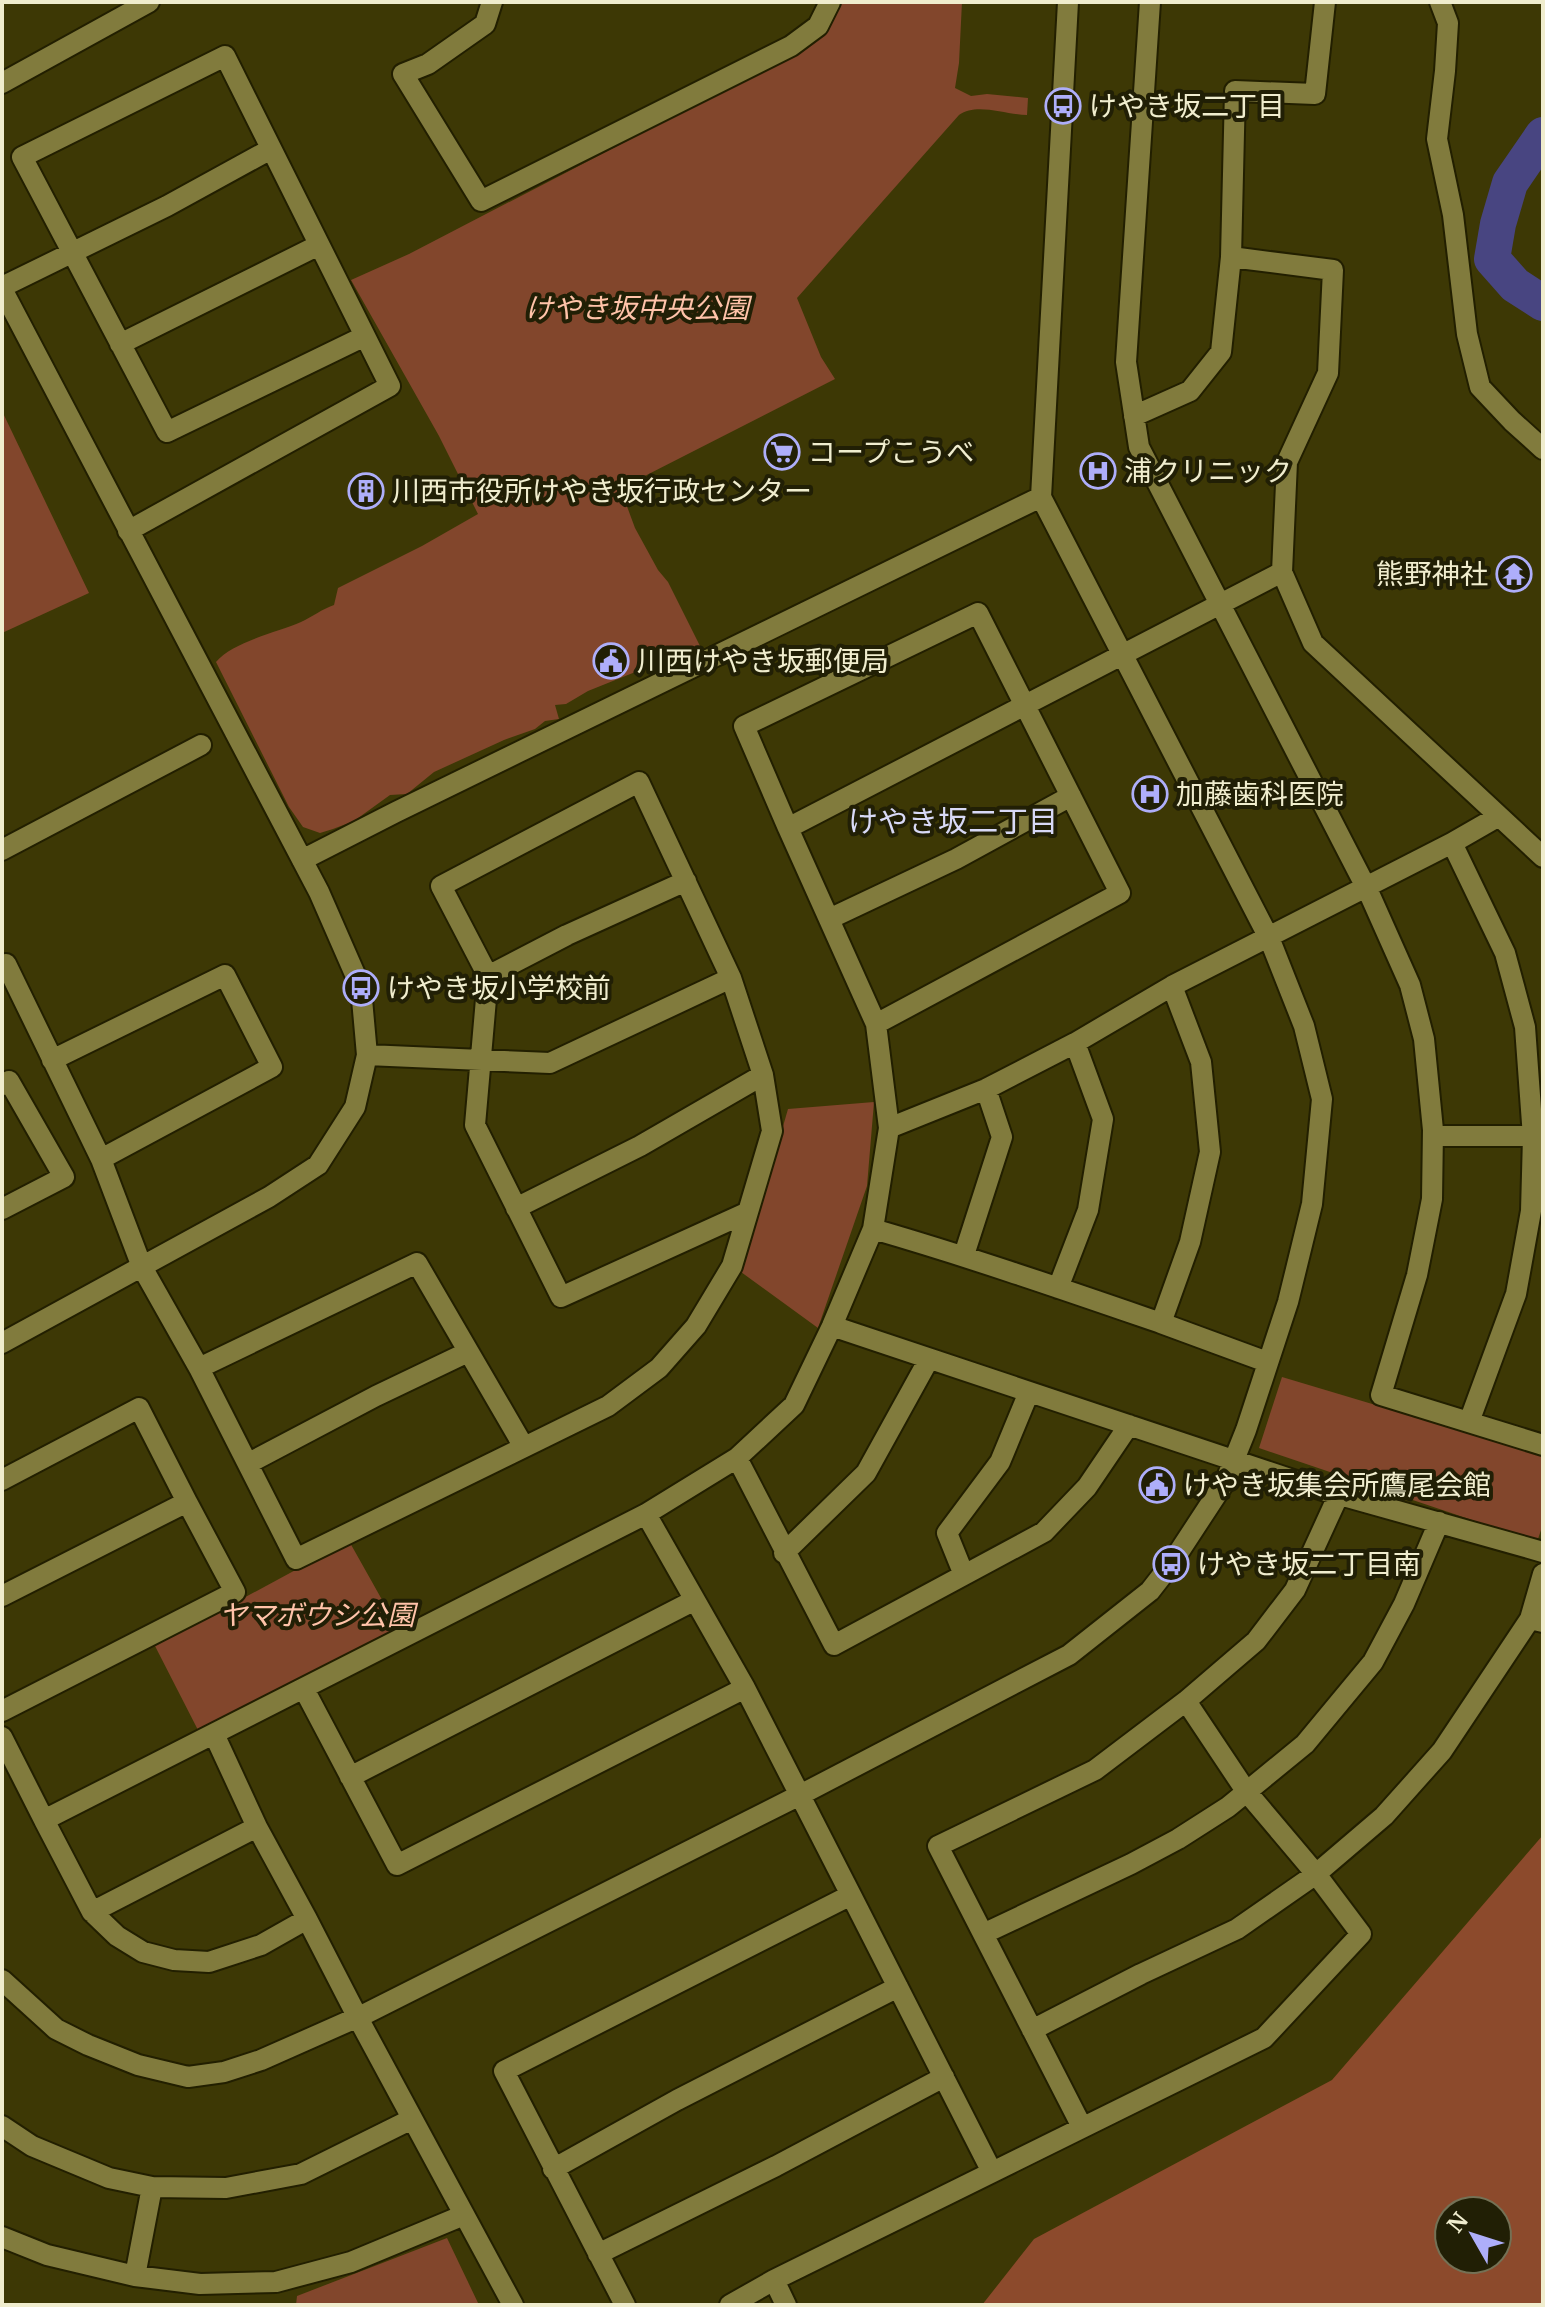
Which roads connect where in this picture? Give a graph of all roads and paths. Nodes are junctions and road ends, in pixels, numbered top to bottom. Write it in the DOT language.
graph roads {
  1 [pos="149,2"];
  2 [pos="492,2"];
  3 [pos="830,2"];
  4 [pos="1068,2"];
  5 [pos="1150,2"];
  6 [pos="1325,2"];
  7 [pos="1440,2"];
  8 [pos="2,83"];
  9 [pos="271,149"];
  10 [pos="319,245"];
  11 [pos="72,253"];
  12 [pos="1231,257"];
  13 [pos="2,288"];
  14 [pos="365,336"];
  15 [pos="120,344"];
  16 [pos="1134,416"];
  17 [pos="1543,449"];
  18 [pos="1041,497"];
  19 [pos="128,531"];
  20 [pos="1282,572"];
  21 [pos="1219,605"];
  22 [pos="1123,655"];
  23 [pos="1025,705"];
  24 [pos="201,745"];
  25 [pos="1071,796"];
  26 [pos="1499,816"];
  27 [pos="788,828"];
  28 [pos="1452,843"];
  29 [pos="2,850"];
  30 [pos="1543,857"];
  31 [pos="302,860"];
  32 [pos="686,881"];
  33 [pos="1366,887"];
  34 [pos="829,919"];
  35 [pos="1269,937"];
  36 [pos="2,966"];
  37 [pos="488,976"];
  38 [pos="731,978"];
  39 [pos="1172,986"];
  40 [pos="876,1024"];
  41 [pos="1075,1043"];
  42 [pos="367,1055"];
  43 [pos="52,1060"];
  44 [pos="480,1060"];
  45 [pos="763,1075"];
  46 [pos="2,1085"];
  47 [pos="986,1089"];
  48 [pos="889,1128"];
  49 [pos="1433,1136"];
  50 [pos="1538,1137"];
  51 [pos="101,1159"];
  52 [pos="516,1208"];
  53 [pos="2,1209"];
  54 [pos="748,1212"];
  55 [pos="873,1229"];
  56 [pos="964,1255"];
  57 [pos="142,1267"];
  58 [pos="1058,1288"];
  59 [pos="1161,1323"];
  60 [pos="832,1326"];
  61 [pos="2,1343"];
  62 [pos="468,1352"];
  63 [pos="929,1359"];
  64 [pos="1267,1362"];
  65 [pos="199,1368"];
  66 [pos="1029,1392"];
  67 [pos="1469,1422"];
  68 [pos="1129,1425"];
  69 [pos="1543,1445"];
  70 [pos="524,1447"];
  71 [pos="737,1458"];
  72 [pos="1234,1460"];
  73 [pos="249,1463"];
  74 [pos="2,1480"];
  75 [pos="1339,1494"];
  76 [pos="187,1502"];
  77 [pos="646,1514"];
  78 [pos="1439,1522"];
  79 [pos="1543,1552"];
  80 [pos="784,1553"];
  81 [pos="1543,1574"];
  82 [pos="964,1575"];
  83 [pos="2,1596"];
  84 [pos="695,1600"];
  85 [pos="1537,1621"];
  86 [pos="745,1688"];
  87 [pos="304,1689"];
  88 [pos="1186,1701"];
  89 [pos="2,1711"];
  90 [pos="214,1734"];
  91 [pos="2,1737"];
  92 [pos="350,1777"];
  93 [pos="1246,1791"];
  94 [pos="800,1795"];
  95 [pos="44,1820"];
  96 [pos="257,1827"];
  97 [pos="1316,1874"];
  98 [pos="851,1895"];
  99 [pos="92,1912"];
  100 [pos="307,1919"];
  101 [pos="983,1934"];
  102 [pos="2,1980"];
  103 [pos="898,1987"];
  104 [pos="358,2018"];
  105 [pos="1032,2030"];
  106 [pos="944,2077"];
  107 [pos="412,2119"];
  108 [pos="2,2126"];
  109 [pos="1082,2127"];
  110 [pos="553,2169"];
  111 [pos="992,2172"];
  112 [pos="152,2187"];
  113 [pos="464,2215"];
  114 [pos="2,2237"];
  115 [pos="598,2254"];
  116 [pos="135,2276"];
  117 [pos="774,2280"];
  118 [pos="513,2305"];
  119 [pos="625,2305"];
  120 [pos="730,2305"];
  121 [pos="786,2305"];
  1 -- 8 [label="street"];
  2 -- 3 [label="street"];
  4 -- 18 [label="street"];
  5 -- 16 [label="street"];
  6 -- 12 [label="street"];
  7 -- 17 [label="street"];
  9 -- 10 [label="street"];
  9 -- 11 [label="street"];
  9 -- 11 [label="street"];
  10 -- 14 [label="street"];
  10 -- 15 [label="street"];
  11 -- 13 [label="street"];
  11 -- 15 [label="street"];
  12 -- 16 [label="street"];
  12 -- 20 [label="street"];
  13 -- 19 [label="street"];
  14 -- 15 [label="street"];
  14 -- 19 [label="street"];
  16 -- 21 [label="street"];
  18 -- 22 [label="street"];
  18 -- 31 [label="street"];
  19 -- 31 [label="street"];
  20 -- 21 [label="street"];
  20 -- 26 [label="street"];
  21 -- 22 [label="street"];
  21 -- 33 [label="street"];
  22 -- 23 [label="street"];
  22 -- 35 [label="street"];
  23 -- 25 [label="street"];
  23 -- 27 [label="street"];
  23 -- 27 [label="street"];
  24 -- 29 [label="street"];
  25 -- 34 [label="street"];
  25 -- 40 [label="street"];
  26 -- 28 [label="street"];
  26 -- 30 [label="street"];
  27 -- 34 [label="street"];
  28 -- 33 [label="street"];
  28 -- 50 [label="street"];
  31 -- 42 [label="street"];
  32 -- 37 [label="street"];
  32 -- 37 [label="street"];
  32 -- 38 [label="street"];
  33 -- 35 [label="street"];
  33 -- 49 [label="street"];
  34 -- 40 [label="street"];
  35 -- 39 [label="street"];
  35 -- 64 [label="street"];
  36 -- 43 [label="street"];
  37 -- 44 [label="street"];
  38 -- 44 [label="street"];
  38 -- 45 [label="street"];
  39 -- 41 [label="street"];
  39 -- 59 [label="street"];
  40 -- 48 [label="street"];
  41 -- 47 [label="street"];
  41 -- 58 [label="street"];
  42 -- 44 [label="street"];
  42 -- 57 [label="street"];
  43 -- 51 [label="street"];
  43 -- 51 [label="street"];
  44 -- 52 [label="street"];
  45 -- 52 [label="street"];
  45 -- 54 [label="street"];
  46 -- 53 [label="street"];
  47 -- 48 [label="street"];
  47 -- 56 [label="street"];
  48 -- 55 [label="street"];
  49 -- 50 [label="street"];
  49 -- 67 [label="street"];
  50 -- 67 [label="street"];
  51 -- 57 [label="street"];
  52 -- 54 [label="street"];
  54 -- 70 [label="street"];
  55 -- 56 [label="street"];
  55 -- 60 [label="street"];
  56 -- 58 [label="street"];
  57 -- 61 [label="street"];
  57 -- 65 [label="street"];
  58 -- 59 [label="street"];
  59 -- 64 [label="street"];
  60 -- 63 [label="street"];
  60 -- 71 [label="street"];
  62 -- 65 [label="street"];
  62 -- 70 [label="street"];
  62 -- 73 [label="street"];
  63 -- 66 [label="street"];
  63 -- 80 [label="street"];
  64 -- 72 [label="street"];
  65 -- 73 [label="street"];
  66 -- 68 [label="street"];
  66 -- 82 [label="street"];
  67 -- 69 [label="street"];
  68 -- 72 [label="street"];
  68 -- 82 [label="street"];
  70 -- 73 [label="street"];
  71 -- 77 [label="street"];
  71 -- 80 [label="street"];
  72 -- 75 [label="street"];
  72 -- 94 [label="street"];
  74 -- 76 [label="street"];
  75 -- 78 [label="street"];
  75 -- 88 [label="street"];
  76 -- 83 [label="street"];
  76 -- 89 [label="street"];
  77 -- 84 [label="street"];
  77 -- 87 [label="street"];
  78 -- 79 [label="street"];
  78 -- 93 [label="street"];
  80 -- 82 [label="street"];
  81 -- 85 [label="street"];
  84 -- 86 [label="street"];
  84 -- 92 [label="street"];
  85 -- 97 [label="street"];
  86 -- 92 [label="street"];
  86 -- 94 [label="street"];
  87 -- 90 [label="street"];
  87 -- 92 [label="street"];
  88 -- 93 [label="street"];
  88 -- 101 [label="street"];
  90 -- 95 [label="street"];
  90 -- 96 [label="street"];
  91 -- 95 [label="street"];
  93 -- 97 [label="street"];
  93 -- 101 [label="street"];
  94 -- 98 [label="street"];
  94 -- 104 [label="street"];
  95 -- 99 [label="street"];
  96 -- 99 [label="street"];
  96 -- 100 [label="street"];
  97 -- 105 [label="street"];
  97 -- 109 [label="street"];
  98 -- 103 [label="street"];
  98 -- 110 [label="street"];
  99 -- 100 [label="street"];
  100 -- 104 [label="street"];
  101 -- 105 [label="street"];
  102 -- 104 [label="street"];
  103 -- 106 [label="street"];
  103 -- 110 [label="street"];
  104 -- 107 [label="street"];
  105 -- 109 [label="street"];
  106 -- 111 [label="street"];
  106 -- 115 [label="street"];
  107 -- 112 [label="street"];
  107 -- 113 [label="street"];
  108 -- 112 [label="street"];
  109 -- 111 [label="street"];
  110 -- 115 [label="street"];
  111 -- 117 [label="street"];
  112 -- 116 [label="street"];
  113 -- 116 [label="street"];
  113 -- 118 [label="street"];
  114 -- 116 [label="street"];
  115 -- 119 [label="street"];
  117 -- 120 [label="street"];
  117 -- 121 [label="street"];
}
